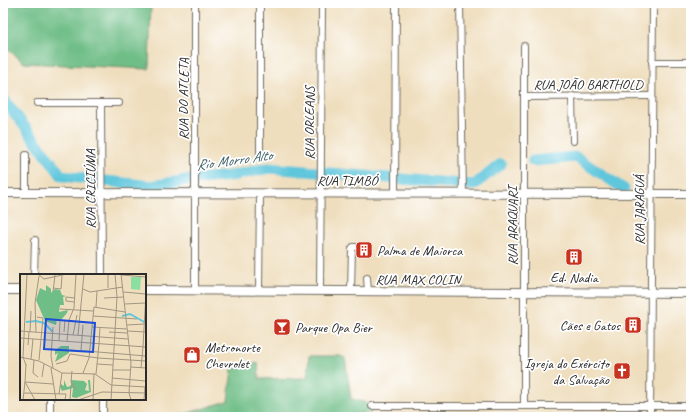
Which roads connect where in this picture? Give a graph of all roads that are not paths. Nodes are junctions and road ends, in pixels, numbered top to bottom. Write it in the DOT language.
graph roads {
  1 [pos="195,3"];
  2 [pos="260,3"];
  3 [pos="322,3"];
  4 [pos="396,3"];
  5 [pos="460,3"];
  6 [pos="653,3"];
  7 [pos="524,46"];
  8 [pos="652,62"];
  9 [pos="691,62"];
  10 [pos="572,96"];
  11 [pos="652,96"];
  12 [pos="524,97"];
  13 [pos="37,103"];
  14 [pos="101,103"];
  15 [pos="119,103"];
  16 [pos="573,141"];
  17 [pos="26,154"];
  18 [pos="260,158"];
  19 [pos="395,189"];
  20 [pos="102,190"];
  21 [pos="195,191"];
  22 [pos="463,191"];
  23 [pos="3,193"];
  24 [pos="26,193"];
  25 [pos="260,193"];
  26 [pos="321,193"];
  27 [pos="524,194"];
  28 [pos="652,194"];
  29 [pos="691,194"];
  30 [pos="35,240"];
  31 [pos="356,247"];
  32 [pos="34,274"];
  33 [pos="102,274"];
  34 [pos="367,278"];
  35 [pos="3,290"];
  36 [pos="20,290"];
  37 [pos="146,290"];
  38 [pos="195,291"];
  39 [pos="259,291"];
  40 [pos="320,291"];
  41 [pos="351,291"];
  42 [pos="368,291"];
  43 [pos="524,292"];
  44 [pos="651,292"];
  45 [pos="691,293"];
  46 [pos="50,400"];
  47 [pos="103,400"];
  48 [pos="372,406"];
  49 [pos="524,406"];
  50 [pos="650,406"];
  51 [pos="691,406"];
  52 [pos="50,417"];
  53 [pos="103,417"];
  54 [pos="650,417"];
  1 -- 21 [label="street, RUA DO ATLETA"];
  2 -- 18 [label="street"];
  3 -- 26 [label="street, RUA ORLEANS"];
  4 -- 19 [label="street"];
  5 -- 22 [label="street"];
  6 -- 8 [label="street, RUA JARAGUÁ"];
  7 -- 12 [label="street, RUA ARAQUARI"];
  8 -- 9 [label="street"];
  8 -- 11 [label="street, RUA JARAGUÁ"];
  10 -- 11 [label="street, RUA JOÃO BARTHOLD"];
  10 -- 12 [label="street, RUA JOÃO BARTHOLD"];
  10 -- 16 [label="street"];
  11 -- 28 [label="street, RUA JARAGUÁ"];
  12 -- 27 [label="street, RUA ARAQUARI"];
  13 -- 14 [label="street"];
  14 -- 15 [label="street"];
  14 -- 20 [label="street, RUA CRICIÚMA"];
  17 -- 24 [label="street"];
  19 -- 22 [label="main road, RUA TIMBÓ"];
  19 -- 26 [label="main road, RUA TIMBÓ"];
  20 -- 21 [label="main road, RUA TIMBÓ"];
  20 -- 24 [label="main road, RUA TIMBÓ"];
  20 -- 33 [label="street, RUA CRICIÚMA"];
  21 -- 25 [label="main road, RUA TIMBÓ"];
  21 -- 38 [label="street, RUA DO ATLETA"];
  22 -- 27 [label="main road, RUA TIMBÓ"];
  23 -- 24 [label="main road, RUA TIMBÓ"];
  25 -- 26 [label="main road, RUA TIMBÓ"];
  25 -- 39 [label="street"];
  26 -- 40 [label="street, RUA ORLEANS"];
  27 -- 28 [label="main road, RUA TIMBÓ"];
  27 -- 43 [label="street, RUA ARAQUARI"];
  28 -- 29 [label="main road, RUA TIMBÓ"];
  28 -- 44 [label="street, RUA JARAGUÁ"];
  30 -- 32 [label="street"];
  31 -- 41 [label="street"];
  34 -- 42 [label="street"];
  35 -- 36 [label="main road"];
  37 -- 38 [label="main road, RUA MAX COLIN"];
  38 -- 39 [label="main road, RUA MAX COLIN"];
  39 -- 40 [label="main road, RUA MAX COLIN"];
  40 -- 41 [label="main road, RUA MAX COLIN"];
  41 -- 42 [label="main road, RUA MAX COLIN"];
  42 -- 43 [label="main road, RUA MAX COLIN"];
  43 -- 44 [label="main road, RUA MAX COLIN"];
  43 -- 49 [label="street, RUA ARAQUARI"];
  44 -- 45 [label="main road, RUA MAX COLIN"];
  44 -- 50 [label="street, RUA JARAGUÁ"];
  46 -- 52 [label="street"];
  47 -- 53 [label="street"];
  48 -- 49 [label="street"];
  49 -- 50 [label="street"];
  50 -- 51 [label="street"];
  50 -- 54 [label="street, RUA JARAGUÁ"];
}
